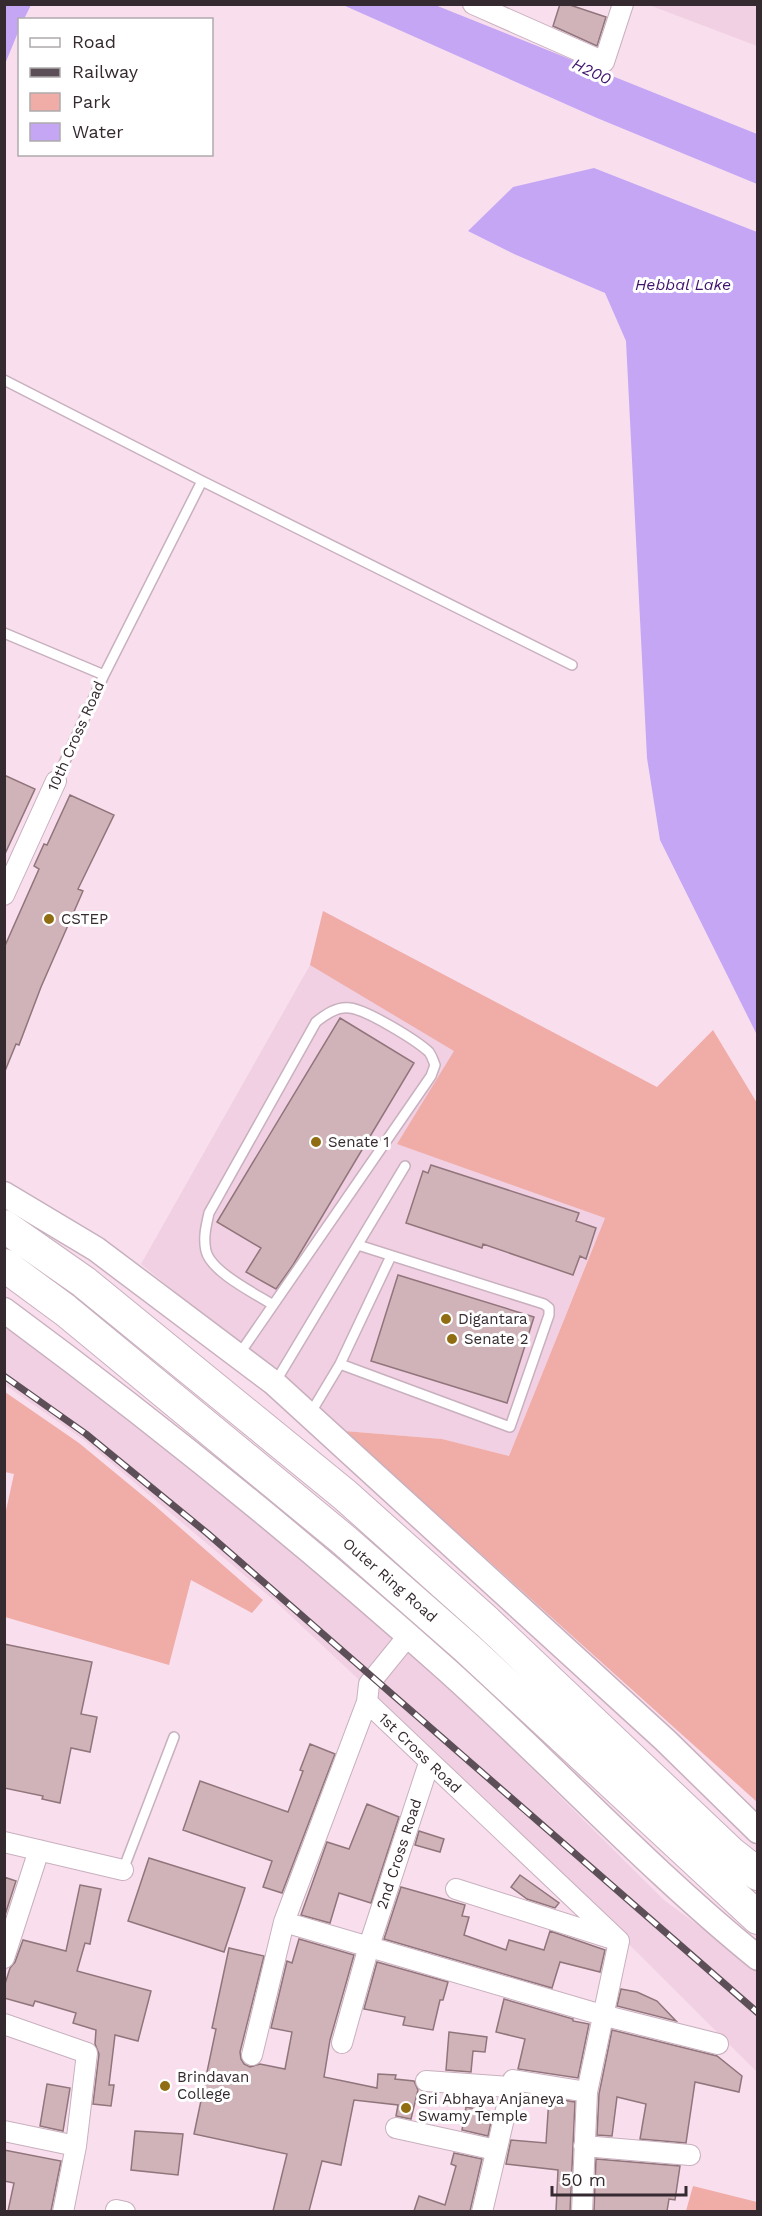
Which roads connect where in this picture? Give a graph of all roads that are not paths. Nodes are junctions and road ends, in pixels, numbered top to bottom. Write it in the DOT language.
graph roads {
  1 [pos="472,4"];
  2 [pos="623,4"];
  3 [pos="503,11"];
  4 [pos="4,380"];
  5 [pos="202,481"];
  6 [pos="4,633"];
  7 [pos="572,665"];
  8 [pos="104,675"];
  9 [pos="56,780"];
  10 [pos="4,895"];
  11 [pos="405,1166"];
  12 [pos="4,1194"];
  13 [pos="4,1226"];
  14 [pos="358,1245"];
  15 [pos="392,1256"];
  16 [pos="4,1265"];
  17 [pos="273,1305"];
  18 [pos="4,1310"];
  19 [pos="237,1356"];
  20 [pos="340,1364"];
  21 [pos="274,1383"];
  22 [pos="309,1415"];
  23 [pos="408,1636"];
  24 [pos="367,1702"];
  25 [pos="174,1737"];
  26 [pos="429,1763"];
  27 [pos="758,1831"];
  28 [pos="4,1842"];
  29 [pos="39,1850"];
  30 [pos="123,1870"];
  31 [pos="758,1874"];
  32 [pos="456,1889"];
  33 [pos="758,1918"];
  34 [pos="284,1922"];
  35 [pos="619,1941"];
  36 [pos="369,1946"];
  37 [pos="4,1958"];
  38 [pos="758,1958"];
  39 [pos="602,2015"];
  40 [pos="4,2024"];
  41 [pos="342,2043"];
  42 [pos="718,2044"];
  43 [pos="252,2055"];
  44 [pos="426,2081"];
  45 [pos="511,2087"];
  46 [pos="587,2092"];
  47 [pos="396,2128"];
  48 [pos="4,2131"];
  49 [pos="76,2146"];
  50 [pos="584,2146"];
  51 [pos="496,2150"];
  52 [pos="690,2155"];
  53 [pos="63,2211"];
  54 [pos="482,2211"];
  55 [pos="582,2211"];
  1 -- 3 [label="street"];
  2 -- 3 [label="street"];
  4 -- 5 [label="lane"];
  5 -- 7 [label="lane"];
  5 -- 8 [label="lane"];
  6 -- 8 [label="lane, 10th Cross Road"];
  8 -- 9 [label="lane, 10th Cross Road"];
  9 -- 10 [label="street, 10th Cross Road"];
  11 -- 14 [label="lane"];
  12 -- 19 [label="street"];
  13 -- 31 [label="highway"];
  14 -- 15 [label="lane"];
  14 -- 21 [label="lane"];
  15 -- 20 [label="lane"];
  15 -- 20 [label="lane"];
  16 -- 33 [label="highway, Outer Ring Road"];
  17 -- 17 [label="lane"];
  17 -- 19 [label="lane"];
  18 -- 23 [label="street"];
  19 -- 21 [label="street"];
  20 -- 22 [label="lane"];
  21 -- 22 [label="street"];
  22 -- 27 [label="street"];
  23 -- 24 [label="street"];
  23 -- 38 [label="street"];
  24 -- 26 [label="street, 1st Cross Road"];
  24 -- 34 [label="street, 1st Cross Road"];
  25 -- 30 [label="lane"];
  26 -- 35 [label="street, 1st Cross Road"];
  26 -- 36 [label="street, 2nd Cross Road"];
  28 -- 29 [label="street"];
  29 -- 30 [label="street"];
  29 -- 37 [label="street"];
  32 -- 35 [label="street"];
  34 -- 36 [label="street"];
  34 -- 43 [label="street, 1st Cross Road"];
  35 -- 39 [label="street"];
  36 -- 39 [label="street"];
  36 -- 41 [label="street, 2nd Cross Road"];
  39 -- 42 [label="street"];
  39 -- 46 [label="street"];
  40 -- 49 [label="street"];
  44 -- 45 [label="street"];
  45 -- 46 [label="street"];
  45 -- 51 [label="street"];
  46 -- 50 [label="street"];
  47 -- 51 [label="street"];
  48 -- 49 [label="street"];
  49 -- 53 [label="street"];
  50 -- 52 [label="street"];
  50 -- 55 [label="street"];
  51 -- 54 [label="street"];
}
